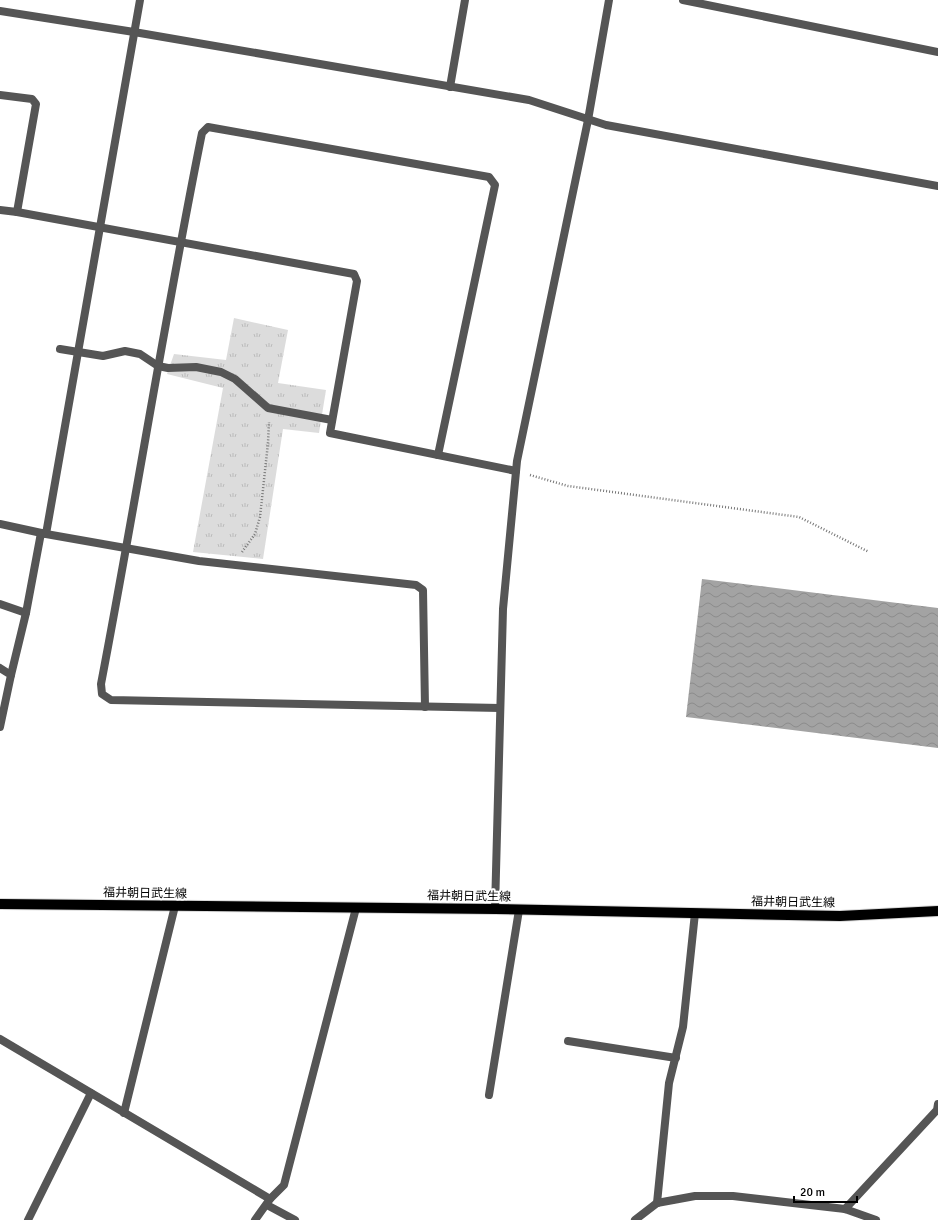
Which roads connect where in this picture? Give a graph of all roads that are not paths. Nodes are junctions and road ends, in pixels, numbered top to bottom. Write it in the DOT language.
graph roads {
  1 [pos="140,0"];
  2 [pos="465,0"];
  3 [pos="610,0"];
  4 [pos="683,0"];
  5 [pos="0,11"];
  6 [pos="134,32"];
  7 [pos="938,52"];
  8 [pos="450,86"];
  9 [pos="0,95"];
  10 [pos="588,120"];
  11 [pos="938,186"];
  12 [pos="0,210"];
  13 [pos="17,212"];
  14 [pos="100,227"];
  15 [pos="180,242"];
  16 [pos="60,349"];
  17 [pos="78,352"];
  18 [pos="158,366"];
  19 [pos="332,420"];
  20 [pos="438,455"];
  21 [pos="516,471"];
  22 [pos="0,524"];
  23 [pos="43,534"];
  24 [pos="126,548"];
  25 [pos="0,604"];
  26 [pos="26,613"];
  27 [pos="0,668"];
  28 [pos="11,675"];
  29 [pos="424,707"];
  30 [pos="500,708"];
  31 [pos="0,727"];
  32 [pos="0,904"];
  33 [pos="175,906"];
  34 [pos="356,908"];
  35 [pos="495,909"];
  36 [pos="519,910"];
  37 [pos="938,911"];
  38 [pos="695,913"];
  39 [pos="0,1040"];
  40 [pos="568,1041"];
  41 [pos="676,1058"];
  42 [pos="91,1094"];
  43 [pos="489,1095"];
  44 [pos="938,1108"];
  45 [pos="124,1113"];
  46 [pos="268,1202"];
  47 [pos="657,1203"];
  48 [pos="845,1209"];
  49 [pos="28,1220"];
  50 [pos="255,1220"];
  51 [pos="295,1220"];
  52 [pos="635,1220"];
  53 [pos="876,1220"];
  1 -- 6 [label="street"];
  2 -- 8 [label="street"];
  3 -- 10 [label="street"];
  4 -- 7 [label="street"];
  5 -- 6 [label="street"];
  6 -- 8 [label="street"];
  6 -- 14 [label="street"];
  8 -- 10 [label="street"];
  9 -- 13 [label="street"];
  10 -- 11 [label="street"];
  10 -- 21 [label="street"];
  12 -- 13 [label="street"];
  13 -- 14 [label="street"];
  14 -- 15 [label="street"];
  14 -- 17 [label="street"];
  15 -- 18 [label="street"];
  15 -- 19 [label="street"];
  15 -- 20 [label="street"];
  16 -- 17 [label="street"];
  17 -- 18 [label="street"];
  17 -- 23 [label="street"];
  18 -- 19 [label="street"];
  18 -- 24 [label="street"];
  19 -- 20 [label="street"];
  20 -- 21 [label="street"];
  21 -- 30 [label="street"];
  22 -- 23 [label="street"];
  23 -- 24 [label="street"];
  23 -- 26 [label="street"];
  24 -- 29 [label="street"];
  24 -- 29 [label="street"];
  25 -- 26 [label="street"];
  26 -- 28 [label="street"];
  27 -- 28 [label="street"];
  28 -- 31 [label="street"];
  29 -- 30 [label="street"];
  30 -- 35 [label="street"];
  32 -- 33 [label="main road, 福井朝日武生線"];
  33 -- 34 [label="main road, 福井朝日武生線"];
  33 -- 45 [label="street"];
  34 -- 35 [label="main road, 福井朝日武生線"];
  34 -- 46 [label="street"];
  35 -- 36 [label="main road, 福井朝日武生線"];
  36 -- 38 [label="main road, 福井朝日武生線"];
  36 -- 43 [label="street"];
  37 -- 38 [label="main road, 福井朝日武生線"];
  38 -- 41 [label="street"];
  39 -- 42 [label="street"];
  40 -- 41 [label="street"];
  41 -- 47 [label="street"];
  42 -- 45 [label="street"];
  42 -- 49 [label="street"];
  44 -- 48 [label="street"];
  45 -- 46 [label="street"];
  46 -- 50 [label="street"];
  46 -- 51 [label="street"];
  47 -- 48 [label="street"];
  47 -- 52 [label="street"];
  48 -- 53 [label="street"];
}
